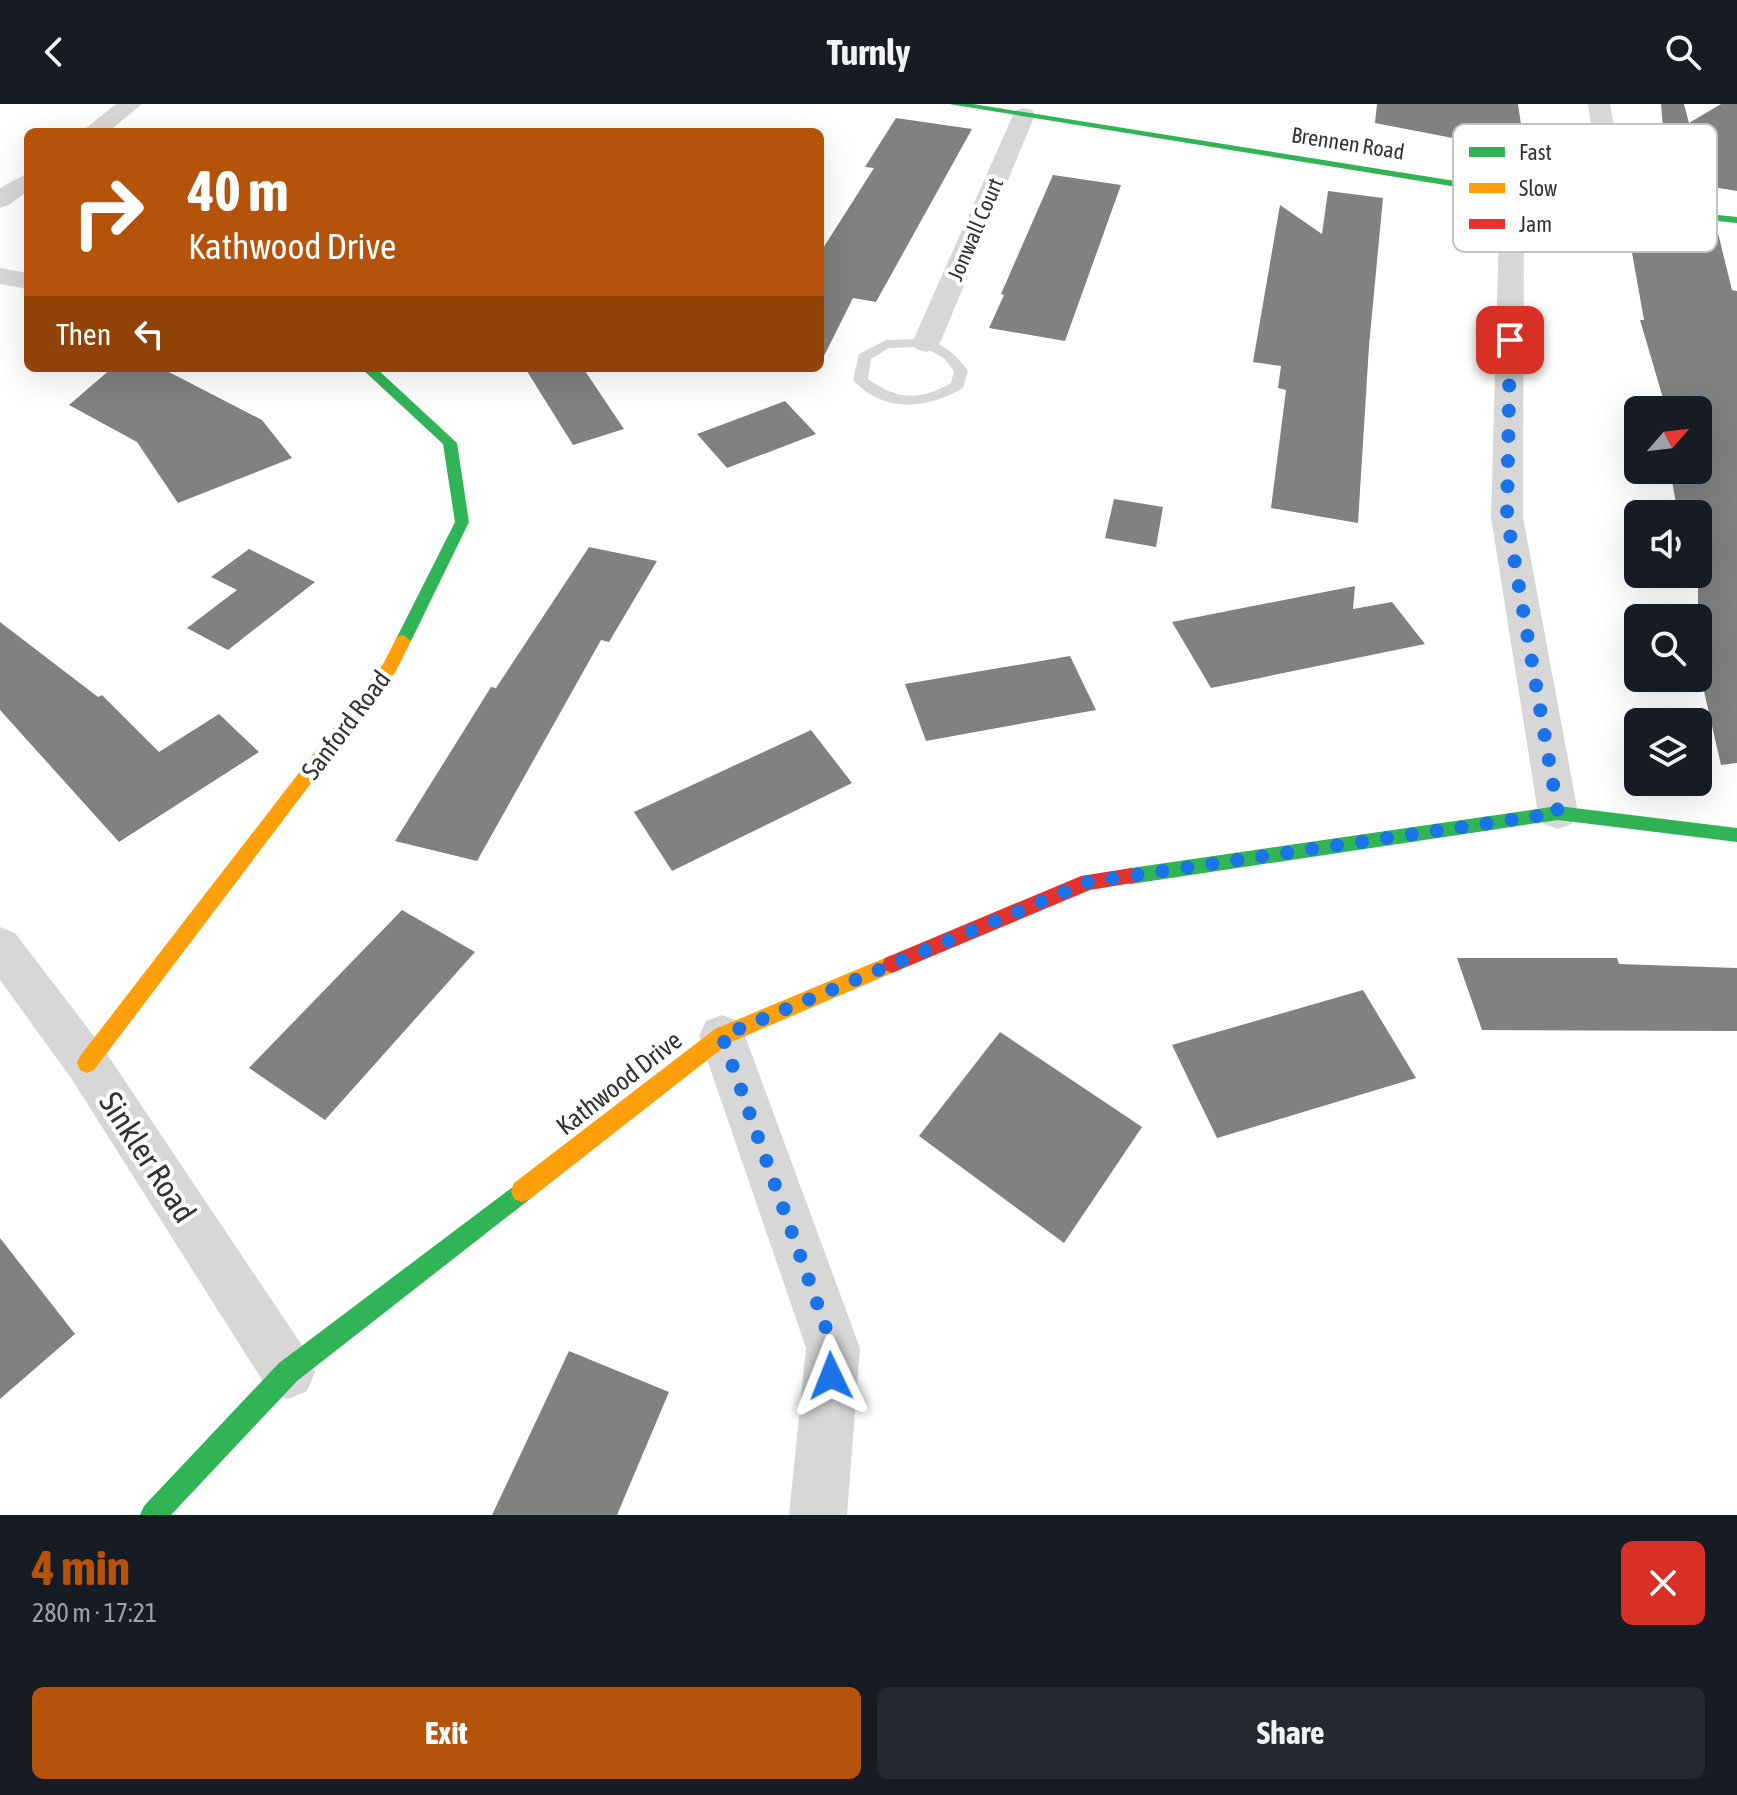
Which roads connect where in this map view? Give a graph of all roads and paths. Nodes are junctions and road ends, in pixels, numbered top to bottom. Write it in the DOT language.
graph roads {
  1 [pos="131,104"];
  2 [pos="954,104"];
  3 [pos="1599,104"];
  4 [pos="1024,115"];
  5 [pos="1602,124"];
  6 [pos="98,128"];
  7 [pos="24,183"];
  8 [pos="1453,184"];
  9 [pos="0,200"];
  10 [pos="1717,218"];
  11 [pos="1737,220"];
  12 [pos="1511,252"];
  13 [pos="0,276"];
  14 [pos="24,280"];
  15 [pos="926,343"];
  16 [pos="372,372"];
  17 [pos="1558,813"];
  18 [pos="1737,835"];
  19 [pos="0,946"];
  20 [pos="722,1036"];
  21 [pos="87,1063"];
  22 [pos="288,1372"];
  23 [pos="153,1515"];
  24 [pos="818,1515"];
  1 -- 6 [label="street"];
  2 -- 4 [label="street, Brennen Road"];
  3 -- 5 [label="street"];
  4 -- 8 [label="street, Brennen Road"];
  4 -- 15 [label="street, Jonwall Court"];
  7 -- 9 [label="street"];
  10 -- 11 [label="street, Brennen Road"];
  12 -- 17 [label="street"];
  13 -- 14 [label="street"];
  15 -- 15 [label="lane"];
  16 -- 21 [label="street, Sanford Road"];
  17 -- 18 [label="street, Kathwood Drive"];
  17 -- 20 [label="street, Kathwood Drive"];
  19 -- 21 [label="street, Sinkler Road"];
  20 -- 22 [label="street, Kathwood Drive"];
  20 -- 24 [label="street"];
  21 -- 22 [label="street, Sinkler Road"];
  22 -- 23 [label="street, Kathwood Drive"];
}
